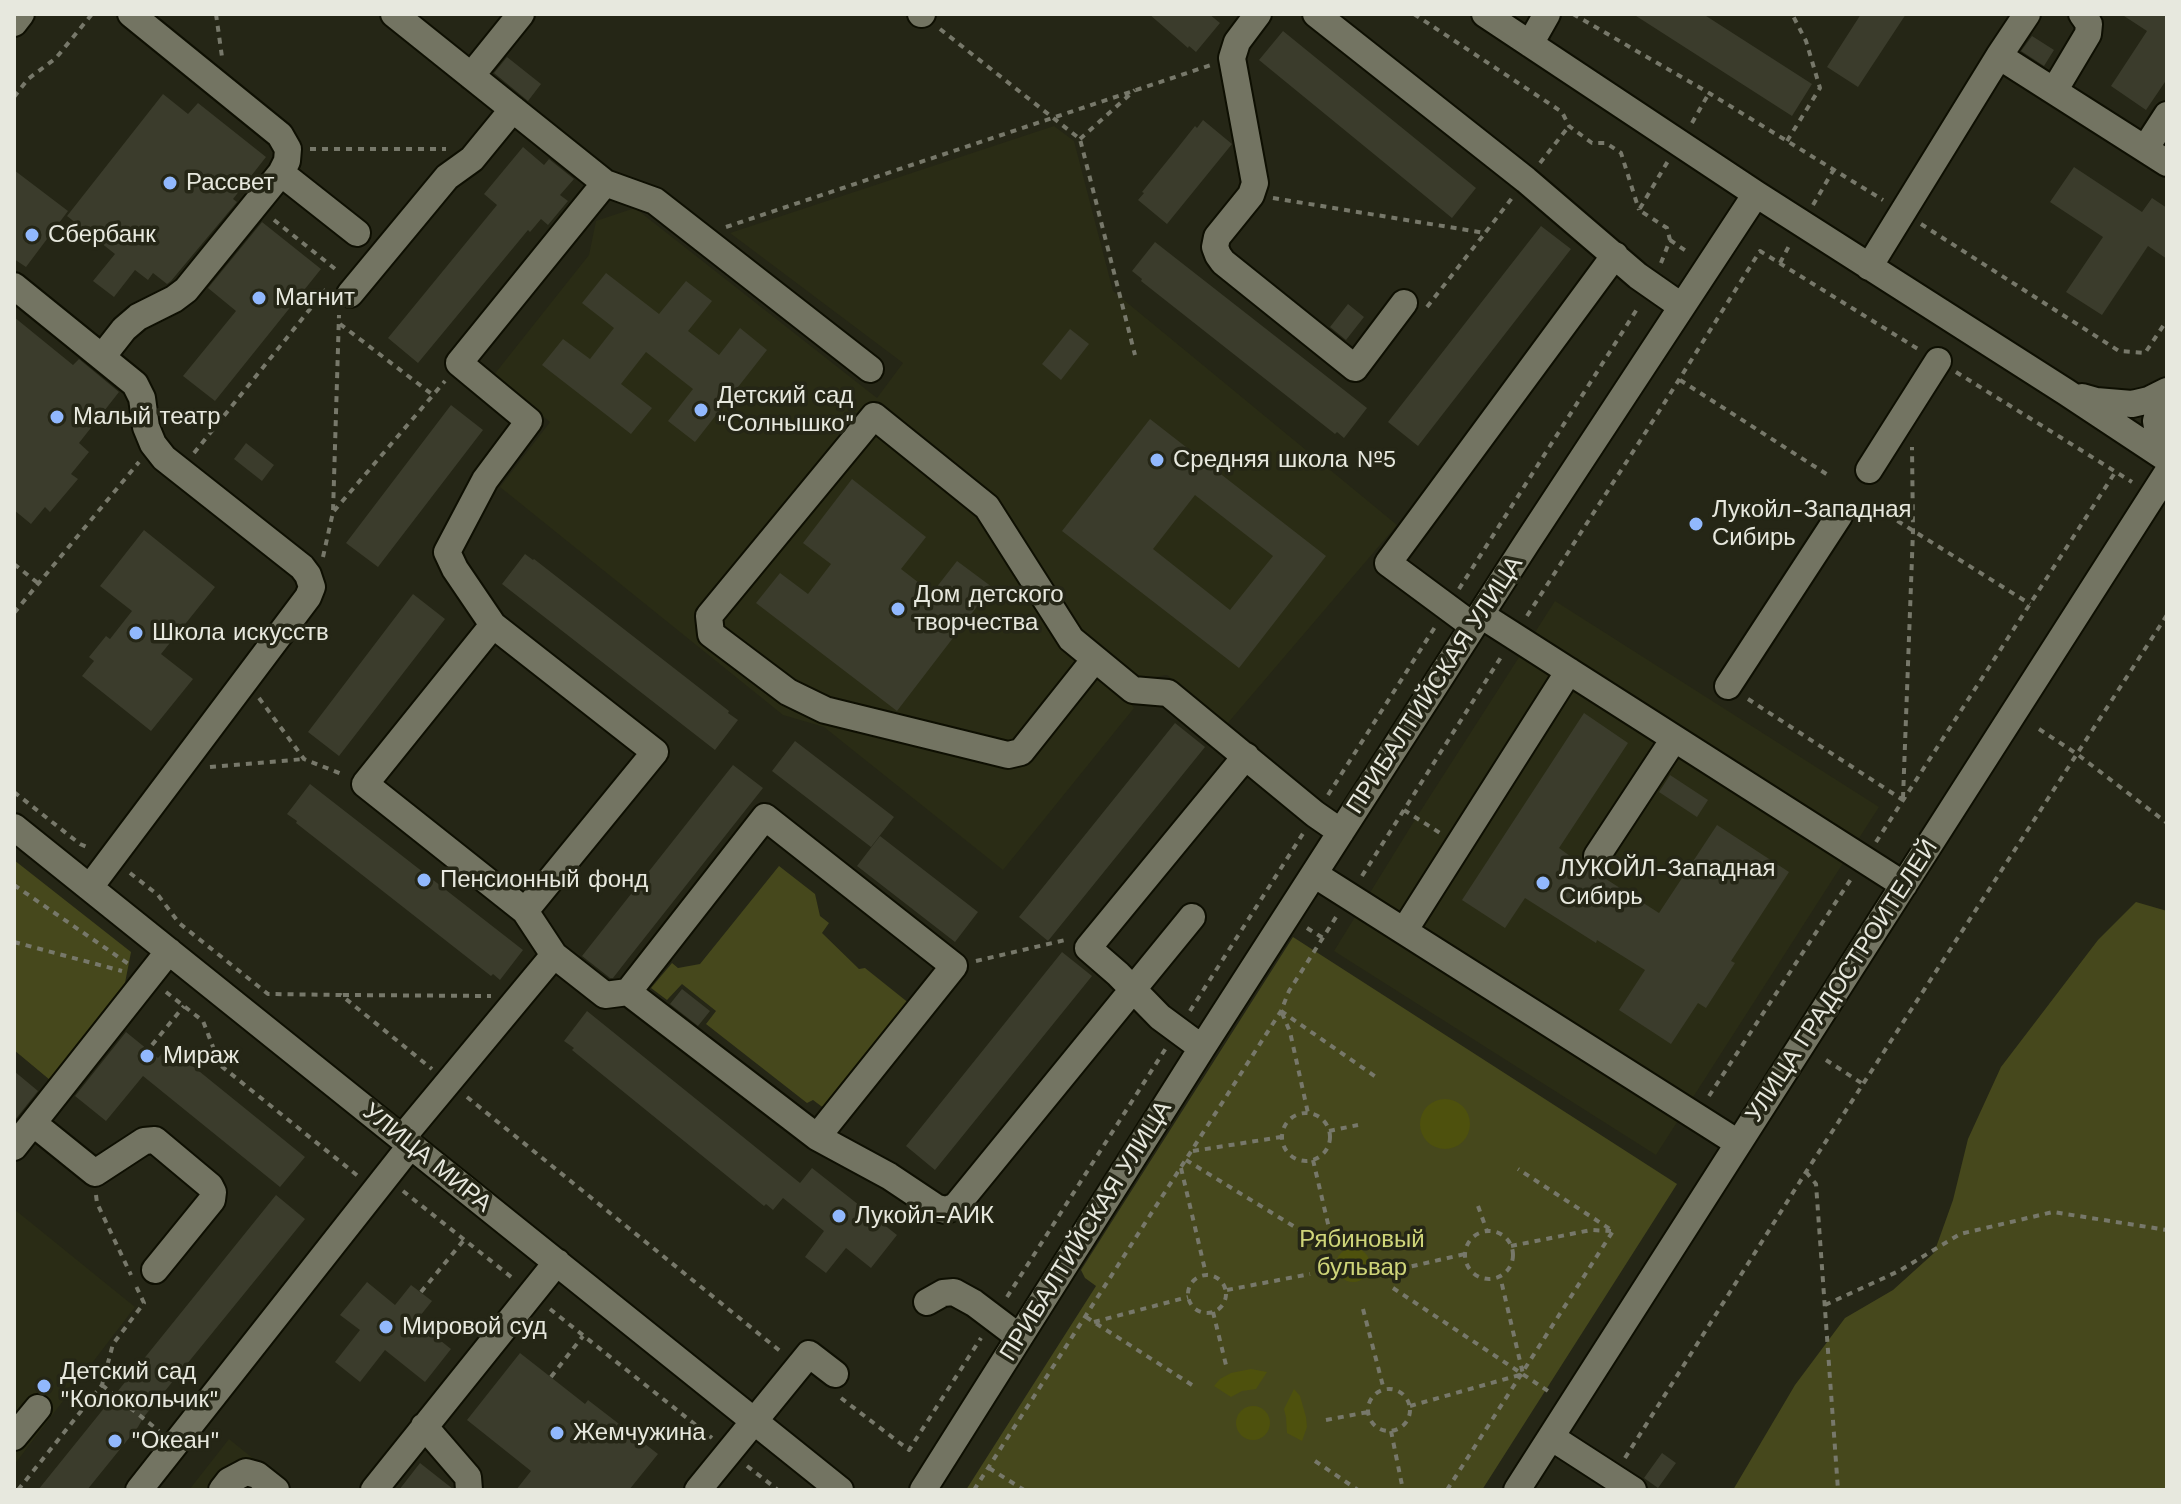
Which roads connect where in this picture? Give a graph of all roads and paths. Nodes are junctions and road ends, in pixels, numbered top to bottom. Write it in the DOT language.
graph roads {
  1 [pos="21,14"];
  2 [pos="92,14"];
  3 [pos="131,14"];
  4 [pos="216,14"];
  5 [pos="394,14"];
  6 [pos="521,14"];
  7 [pos="922,14"];
  8 [pos="1258,14"];
  9 [pos="1316,14"];
  10 [pos="1414,14"];
  11 [pos="1485,14"];
  12 [pos="1547,14"];
  13 [pos="1573,14"];
  14 [pos="1792,14"];
  15 [pos="2027,14"];
  16 [pos="2082,14"];
  17 [pos="14,23"];
  18 [pos="1530,44"];
  19 [pos="1999,56"];
  20 [pos="1232,58"];
  21 [pos="471,76"];
  22 [pos="1137,89"];
  23 [pos="2054,91"];
  24 [pos="226,92"];
  25 [pos="1709,93"];
  26 [pos="14,97"];
  27 [pos="513,109"];
  28 [pos="2167,115"];
  29 [pos="1053,117"];
  30 [pos="1569,126"];
  31 [pos="1080,139"];
  32 [pos="1787,141"];
  33 [pos="1679,143"];
  34 [pos="481,149"];
  35 [pos="2156,156"];
  36 [pos="284,161"];
  37 [pos="1526,180"];
  38 [pos="605,183"];
  39 [pos="1756,194"];
  40 [pos="1251,195"];
  41 [pos="255,204"];
  42 [pos="1639,210"];
  43 [pos="1901,212"];
  44 [pos="357,233"];
  45 [pos="1485,233"];
  46 [pos="700,236"];
  47 [pos="1760,251"];
  48 [pos="1615,255"];
  49 [pos="1869,267"];
  50 [pos="14,286"];
  51 [pos="1652,286"];
  52 [pos="340,291"];
  53 [pos="1404,303"];
  54 [pos="1681,306"];
  55 [pos="2167,320"];
  56 [pos="339,323"];
  57 [pos="1135,355"];
  58 [pos="102,357"];
  59 [pos="1938,361"];
  60 [pos="459,363"];
  61 [pos="870,369"];
  62 [pos="1680,380"];
  63 [pos="2066,392"];
  64 [pos="2167,394"];
  65 [pos="433,395"];
  66 [pos="153,444"];
  67 [pos="1912,445"];
  68 [pos="2167,458"];
  69 [pos="180,470"];
  70 [pos="1869,470"];
  71 [pos="2116,471"];
  72 [pos="2167,473"];
  73 [pos="1831,477"];
  74 [pos="1877,508"];
  75 [pos="333,512"];
  76 [pos="1839,516"];
  77 [pos="1913,531"];
  78 [pos="14,564"];
  79 [pos="39,584"];
  80 [pos="312,587"];
  81 [pos="2030,604"];
  82 [pos="1447,608"];
  83 [pos="14,613"];
  84 [pos="2167,615"];
  85 [pos="1477,620"];
  86 [pos="493,625"];
  87 [pos="1514,636"];
  88 [pos="1095,659"];
  89 [pos="1569,671"];
  90 [pos="246,680"];
  91 [pos="1728,686"];
  92 [pos="2039,729"];
  93 [pos="1674,739"];
  94 [pos="2077,754"];
  95 [pos="1246,756"];
  96 [pos="304,759"];
  97 [pos="177,770"];
  98 [pos="365,784"];
  99 [pos="14,792"];
  100 [pos="1903,800"];
  101 [pos="1315,814"];
  102 [pos="2166,823"];
  103 [pos="14,827"];
  104 [pos="2167,829"];
  105 [pos="1341,832"];
  106 [pos="1597,856"];
  107 [pos="111,858"];
  108 [pos="1864,860"];
  109 [pos="1314,874"];
  110 [pos="14,885"];
  111 [pos="1904,885"];
  112 [pos="90,887"];
  113 [pos="1349,896"];
  114 [pos="525,911"];
  115 [pos="1192,917"];
  116 [pos="1404,931"];
  117 [pos="14,942"];
  118 [pos="1088,948"];
  119 [pos="169,951"];
  120 [pos="554,955"];
  121 [pos="954,966"];
  122 [pos="148,978"];
  123 [pos="1133,989"];
  124 [pos="628,992"];
  125 [pos="341,995"];
  126 [pos="519,996"];
  127 [pos="184,1006"];
  128 [pos="1281,1011"];
  129 [pos="1178,1030"];
  130 [pos="152,1045"];
  131 [pos="1202,1048"];
  132 [pos="1826,1060"];
  133 [pos="1376,1077"];
  134 [pos="448,1082"];
  135 [pos="1863,1084"];
  136 [pos="1308,1114"];
  137 [pos="1695,1117"];
  138 [pos="33,1123"];
  139 [pos="1358,1125"];
  140 [pos="1329,1131"];
  141 [pos="1282,1136"];
  142 [pos="817,1137"];
  143 [pos="406,1141"];
  144 [pos="1738,1143"];
  145 [pos="14,1147"];
  146 [pos="1193,1151"];
  147 [pos="1186,1160"];
  148 [pos="1313,1160"];
  149 [pos="1181,1168"];
  150 [pos="1518,1169"];
  151 [pos="1806,1172"];
  152 [pos="95,1173"];
  153 [pos="380,1184"];
  154 [pos="1478,1206"];
  155 [pos="1329,1228"];
  156 [pos="2167,1230"];
  157 [pos="1487,1231"];
  158 [pos="1613,1231"];
  159 [pos="464,1240"];
  160 [pos="1316,1240"];
  161 [pos="1511,1246"];
  162 [pos="1465,1254"];
  163 [pos="557,1262"];
  164 [pos="1400,1269"];
  165 [pos="155,1270"];
  166 [pos="1206,1274"];
  167 [pos="1310,1274"];
  168 [pos="1500,1276"];
  169 [pos="1393,1288"];
  170 [pos="1227,1290"];
  171 [pos="421,1292"];
  172 [pos="532,1294"];
  173 [pos="1188,1297"];
  174 [pos="927,1302"];
  175 [pos="1825,1305"];
  176 [pos="1363,1309"];
  177 [pos="1213,1312"];
  178 [pos="1086,1317"];
  179 [pos="994,1318"];
  180 [pos="583,1336"];
  181 [pos="1019,1337"];
  182 [pos="1226,1365"];
  183 [pos="799,1367"];
  184 [pos="1523,1374"];
  185 [pos="551,1377"];
  186 [pos="836,1384"];
  187 [pos="102,1385"];
  188 [pos="1192,1385"];
  189 [pos="1384,1390"];
  190 [pos="1548,1391"];
  191 [pos="1410,1406"];
  192 [pos="38,1408"];
  193 [pos="1368,1412"];
  194 [pos="1326,1420"];
  195 [pos="755,1421"];
  196 [pos="424,1426"];
  197 [pos="1391,1431"];
  198 [pos="14,1437"];
  199 [pos="1551,1437"];
  200 [pos="175,1445"];
  201 [pos="730,1452"];
  202 [pos="1315,1461"];
  203 [pos="989,1468"];
  204 [pos="1623,1484"];
  205 [pos="18,1490"];
  206 [pos="139,1490"];
  207 [pos="222,1490"];
  208 [pos="276,1490"];
  209 [pos="374,1490"];
  210 [pos="469,1490"];
  211 [pos="698,1490"];
  212 [pos="778,1490"];
  213 [pos="840,1490"];
  214 [pos="923,1490"];
  215 [pos="974,1490"];
  216 [pos="1024,1490"];
  217 [pos="1358,1490"];
  218 [pos="1403,1490"];
  219 [pos="1447,1490"];
  220 [pos="1517,1490"];
  221 [pos="1838,1490"];
  1 -- 17 [label="street"];
  2 -- 26 [label="path"];
  3 -- 24 [label="street"];
  4 -- 24 [label="path"];
  5 -- 21 [label="street"];
  6 -- 21 [label="street"];
  7 -- 29 [label="path"];
  8 -- 20 [label="street"];
  9 -- 37 [label="street"];
  10 -- 30 [label="path"];
  11 -- 18 [label="street"];
  12 -- 18 [label="street"];
  13 -- 25 [label="path"];
  14 -- 32 [label="path"];
  15 -- 19 [label="street"];
  16 -- 23 [label="street"];
  18 -- 33 [label="street"];
  19 -- 23 [label="street"];
  19 -- 43 [label="street"];
  20 -- 22 [label="path"];
  20 -- 40 [label="street"];
  21 -- 27 [label="street"];
  22 -- 29 [label="path"];
  22 -- 31 [label="path"];
  23 -- 35 [label="street"];
  24 -- 36 [label="street"];
  25 -- 32 [label="path"];
  25 -- 33 [label="path"];
  27 -- 34 [label="street"];
  27 -- 38 [label="street"];
  28 -- 35 [label="street"];
  29 -- 31 [label="path"];
  29 -- 46 [label="path"];
  30 -- 37 [label="path"];
  30 -- 42 [label="path"];
  31 -- 57 [label="path"];
  32 -- 43 [label="path"];
  33 -- 39 [label="street"];
  33 -- 42 [label="path"];
  34 -- 36 [label="path"];
  34 -- 52 [label="street"];
  36 -- 41 [label="street"];
  36 -- 44 [label="street"];
  37 -- 45 [label="path"];
  37 -- 48 [label="street"];
  38 -- 46 [label="street"];
  38 -- 60 [label="street"];
  39 -- 49 [label="street"];
  39 -- 54 [label="street, ПРИБАЛТИЙСКАЯ УЛИЦА"];
  40 -- 45 [label="path"];
  40 -- 53 [label="street"];
  41 -- 52 [label="path"];
  41 -- 58 [label="street"];
  42 -- 51 [label="path"];
  43 -- 49 [label="street"];
  43 -- 55 [label="path"];
  45 -- 53 [label="path"];
  46 -- 61 [label="street"];
  47 -- 62 [label="path"];
  48 -- 51 [label="street"];
  48 -- 82 [label="street"];
  49 -- 63 [label="street"];
  50 -- 58 [label="street"];
  51 -- 54 [label="street"];
  51 -- 82 [label="path"];
  52 -- 56 [label="path"];
  52 -- 69 [label="path"];
  54 -- 85 [label="street, ПРИБАЛТИЙСКАЯ УЛИЦА"];
  56 -- 65 [label="path"];
  56 -- 75 [label="path"];
  58 -- 66 [label="street"];
  59 -- 70 [label="street"];
  60 -- 65 [label="path"];
  60 -- 86 [label="street"];
  62 -- 73 [label="path"];
  62 -- 87 [label="path"];
  63 -- 64 [label="street"];
  63 -- 68 [label="street"];
  64 -- 68 [label="street"];
  65 -- 75 [label="path"];
  66 -- 69 [label="street"];
  66 -- 79 [label="path"];
  67 -- 77 [label="path"];
  69 -- 80 [label="street"];
  71 -- 81 [label="path"];
  72 -- 111 [label="street, УЛИЦА ГРАДОСТРОИТЕЛЕЙ"];
  74 -- 77 [label="path"];
  75 -- 80 [label="path"];
  76 -- 91 [label="street"];
  77 -- 81 [label="path"];
  77 -- 100 [label="path"];
  78 -- 79 [label="path"];
  79 -- 83 [label="path"];
  80 -- 90 [label="street"];
  81 -- 100 [label="path"];
  82 -- 85 [label="street"];
  82 -- 101 [label="path"];
  84 -- 94 [label="path"];
  85 -- 87 [label="street"];
  85 -- 105 [label="street, ПРИБАЛТИЙСКАЯ УЛИЦА"];
  86 -- 98 [label="street"];
  86 -- 114 [label="street"];
  87 -- 89 [label="street"];
  87 -- 113 [label="path"];
  88 -- 88 [label="street"];
  88 -- 95 [label="street"];
  89 -- 93 [label="street"];
  89 -- 116 [label="street"];
  90 -- 96 [label="path"];
  90 -- 97 [label="street"];
  91 -- 100 [label="path"];
  92 -- 94 [label="path"];
  93 -- 106 [label="street"];
  93 -- 108 [label="street"];
  94 -- 102 [label="path"];
  94 -- 135 [label="path"];
  95 -- 101 [label="street"];
  95 -- 118 [label="street"];
  96 -- 97 [label="path"];
  96 -- 98 [label="path"];
  97 -- 107 [label="street"];
  98 -- 114 [label="street"];
  99 -- 107 [label="path"];
  100 -- 108 [label="path"];
  101 -- 105 [label="street"];
  101 -- 129 [label="path"];
  102 -- 104 [label="path"];
  103 -- 112 [label="street, УЛИЦА МИРА"];
  105 -- 109 [label="street, ПРИБАЛТИЙСКАЯ УЛИЦА"];
  107 -- 112 [label="street"];
  107 -- 125 [label="path"];
  108 -- 111 [label="street"];
  108 -- 137 [label="path"];
  109 -- 113 [label="street"];
  109 -- 131 [label="street, ПРИБАЛТИЙСКАЯ УЛИЦА"];
  110 -- 122 [label="path"];
  111 -- 144 [label="street, УЛИЦА ГРАДОСТРОИТЕЛЕЙ"];
  112 -- 119 [label="street, УЛИЦА МИРА"];
  113 -- 116 [label="street"];
  113 -- 128 [label="path"];
  114 -- 120 [label="street"];
  115 -- 123 [label="street"];
  116 -- 137 [label="street"];
  117 -- 122 [label="path"];
  118 -- 121 [label="path"];
  118 -- 123 [label="street"];
  119 -- 122 [label="street"];
  119 -- 143 [label="street, УЛИЦА МИРА"];
  120 -- 124 [label="street"];
  120 -- 126 [label="street"];
  121 -- 124 [label="street"];
  121 -- 142 [label="street"];
  122 -- 127 [label="path"];
  122 -- 138 [label="street"];
  123 -- 129 [label="street"];
  123 -- 142 [label="street"];
  124 -- 142 [label="street"];
  125 -- 126 [label="path"];
  125 -- 134 [label="path"];
  126 -- 134 [label="street"];
  127 -- 130 [label="path"];
  127 -- 153 [label="path"];
  128 -- 133 [label="path"];
  128 -- 136 [label="path"];
  128 -- 146 [label="path"];
  129 -- 131 [label="street"];
  129 -- 179 [label="path"];
  131 -- 181 [label="street, ПРИБАЛТИЙСКАЯ УЛИЦА"];
  132 -- 135 [label="path"];
  134 -- 143 [label="street"];
  134 -- 183 [label="path"];
  135 -- 151 [label="path"];
  136 -- 140 [label="path"];
  136 -- 141 [label="path"];
  137 -- 144 [label="street"];
  138 -- 145 [label="street"];
  138 -- 152 [label="street"];
  139 -- 140 [label="path"];
  140 -- 148 [label="path"];
  141 -- 146 [label="path"];
  141 -- 148 [label="path"];
  143 -- 153 [label="street"];
  143 -- 163 [label="street, УЛИЦА МИРА"];
  144 -- 199 [label="street, УЛИЦА ГРАДОСТРОИТЕЛЕЙ"];
  146 -- 147 [label="path"];
  147 -- 149 [label="path"];
  147 -- 160 [label="path"];
  148 -- 155 [label="path"];
  149 -- 166 [label="path"];
  149 -- 178 [label="path"];
  150 -- 158 [label="path"];
  151 -- 175 [label="path"];
  151 -- 204 [label="path"];
  152 -- 165 [label="street"];
  152 -- 187 [label="path"];
  153 -- 159 [label="path"];
  153 -- 200 [label="street"];
  154 -- 157 [label="path"];
  156 -- 175 [label="path"];
  157 -- 161 [label="path"];
  157 -- 162 [label="path"];
  158 -- 161 [label="path"];
  158 -- 184 [label="path"];
  159 -- 171 [label="path"];
  159 -- 172 [label="path"];
  161 -- 168 [label="path"];
  162 -- 164 [label="path"];
  162 -- 168 [label="path"];
  163 -- 172 [label="street"];
  163 -- 195 [label="street, УЛИЦА МИРА"];
  166 -- 170 [label="path"];
  166 -- 173 [label="path"];
  167 -- 170 [label="path"];
  168 -- 184 [label="path"];
  169 -- 184 [label="path"];
  170 -- 177 [label="path"];
  172 -- 180 [label="path"];
  172 -- 196 [label="street"];
  173 -- 177 [label="path"];
  173 -- 178 [label="path"];
  174 -- 179 [label="street"];
  175 -- 221 [label="path"];
  176 -- 189 [label="path"];
  177 -- 182 [label="path"];
  178 -- 188 [label="path"];
  178 -- 203 [label="path"];
  179 -- 181 [label="street"];
  179 -- 186 [label="path"];
  180 -- 185 [label="path"];
  180 -- 201 [label="path"];
  181 -- 214 [label="street, ПРИБАЛТИЙСКАЯ УЛИЦА"];
  183 -- 186 [label="street"];
  183 -- 195 [label="street"];
  184 -- 190 [label="path"];
  184 -- 191 [label="path"];
  184 -- 219 [label="path"];
  187 -- 200 [label="path"];
  187 -- 205 [label="path"];
  189 -- 191 [label="path"];
  189 -- 193 [label="path"];
  191 -- 197 [label="path"];
  192 -- 198 [label="street"];
  193 -- 194 [label="path"];
  193 -- 197 [label="path"];
  195 -- 201 [label="street"];
  195 -- 213 [label="street, УЛИЦА МИРА"];
  196 -- 209 [label="street"];
  196 -- 210 [label="street"];
  197 -- 218 [label="path"];
  199 -- 204 [label="street"];
  199 -- 220 [label="street, УЛИЦА ГРАДОСТРОИТЕЛЕЙ"];
  200 -- 206 [label="street"];
  201 -- 211 [label="street"];
  201 -- 212 [label="path"];
  202 -- 217 [label="path"];
  203 -- 215 [label="path"];
  203 -- 216 [label="path"];
  207 -- 208 [label="street"];
}
